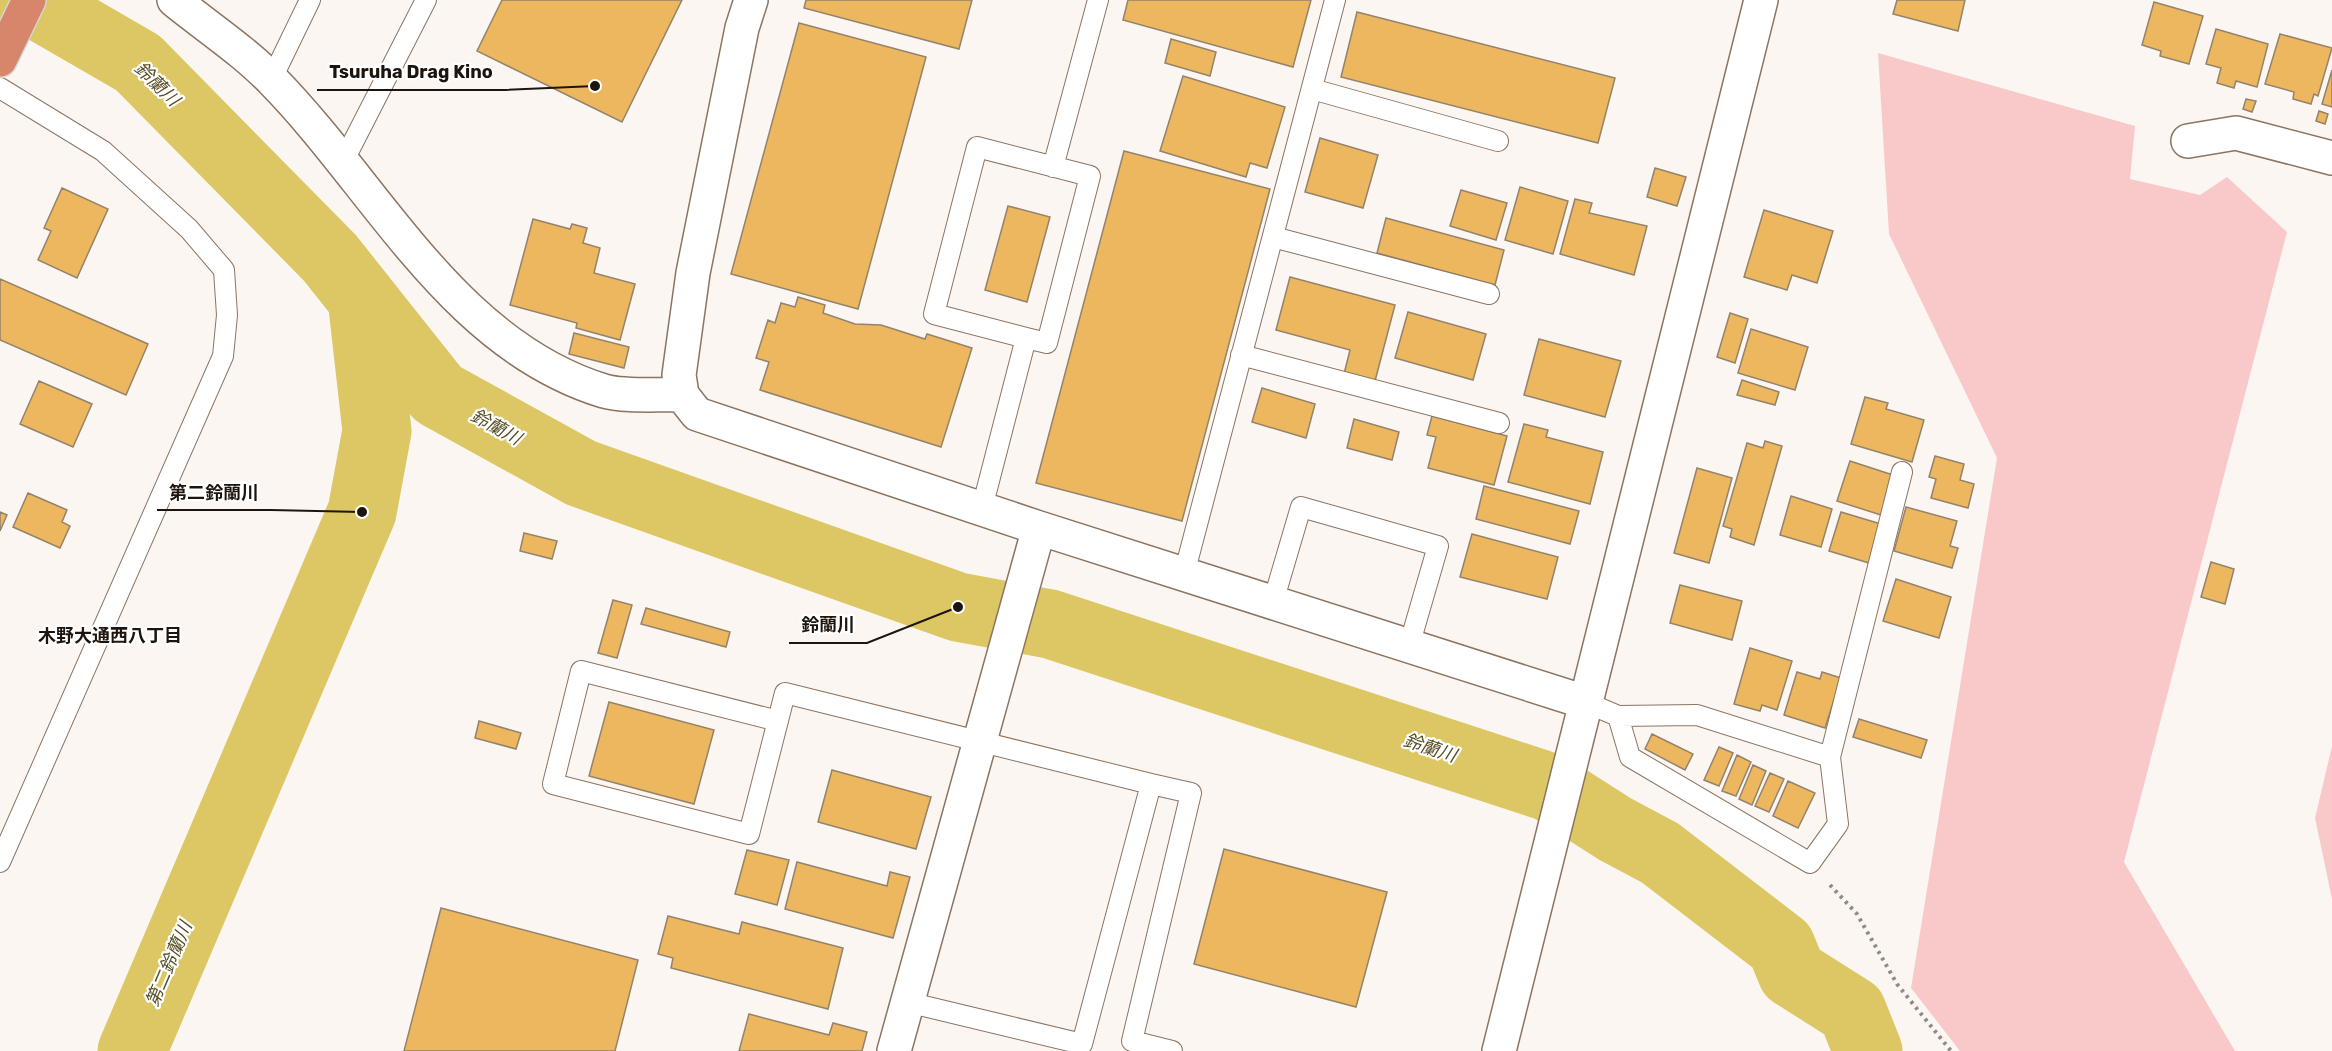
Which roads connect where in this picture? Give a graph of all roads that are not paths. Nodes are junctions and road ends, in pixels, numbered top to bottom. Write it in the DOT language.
graph roads {
  1 [pos="29,0"];
  2 [pos="310,0"];
  3 [pos="426,0"];
  4 [pos="751,0"];
  5 [pos="1098,0"];
  6 [pos="1335,0"];
  7 [pos="1761,0"];
  8 [pos="185,4"];
  9 [pos="0,68"];
  10 [pos="277,68"];
  11 [pos="1312,89"];
  12 [pos="1498,141"];
  13 [pos="2188,141"];
  14 [pos="2332,158"];
  15 [pos="343,162"];
  16 [pos="1053,167"];
  17 [pos="1273,237"];
  18 [pos="1489,294"];
  19 [pos="1026,338"];
  20 [pos="1241,355"];
  21 [pos="682,395"];
  22 [pos="1499,423"];
  23 [pos="1902,472"];
  24 [pos="982,508"];
  25 [pos="1039,528"];
  26 [pos="1184,574"];
  27 [pos="1273,602"];
  28 [pos="1409,646"];
  29 [pos="1585,702"];
  30 [pos="1618,716"];
  31 [pos="778,722"];
  32 [pos="979,742"];
  33 [pos="1830,757"];
  34 [pos="1151,784"];
  35 [pos="0,862"];
  36 [pos="907,1002"];
  37 [pos="894,1051"];
  38 [pos="1172,1051"];
  39 [pos="1499,1051"];
  1 -- 9 [label="highway"];
  2 -- 10 [label="lane"];
  3 -- 15 [label="lane"];
  4 -- 21 [label="street"];
  5 -- 16 [label="lane"];
  6 -- 11 [label="lane"];
  7 -- 29 [label="street"];
  8 -- 15 [label="street"];
  9 -- 35 [label="lane"];
  11 -- 12 [label="lane"];
  11 -- 17 [label="lane"];
  13 -- 14 [label="street"];
  15 -- 21 [label="street"];
  16 -- 19 [label="lane"];
  16 -- 19 [label="lane"];
  17 -- 18 [label="lane"];
  17 -- 20 [label="lane"];
  19 -- 24 [label="lane"];
  20 -- 22 [label="lane"];
  20 -- 26 [label="lane"];
  21 -- 24 [label="street"];
  23 -- 33 [label="lane"];
  24 -- 25 [label="street"];
  25 -- 26 [label="street"];
  25 -- 32 [label="street"];
  26 -- 27 [label="street"];
  27 -- 28 [label="street"];
  27 -- 28 [label="lane"];
  28 -- 29 [label="street"];
  29 -- 30 [label="lane"];
  29 -- 39 [label="street"];
  30 -- 33 [label="lane"];
  30 -- 33 [label="lane"];
  31 -- 31 [label="lane"];
  31 -- 32 [label="lane"];
  32 -- 34 [label="lane"];
  32 -- 36 [label="street"];
  34 -- 36 [label="lane"];
  34 -- 38 [label="lane"];
  36 -- 37 [label="street"];
}
